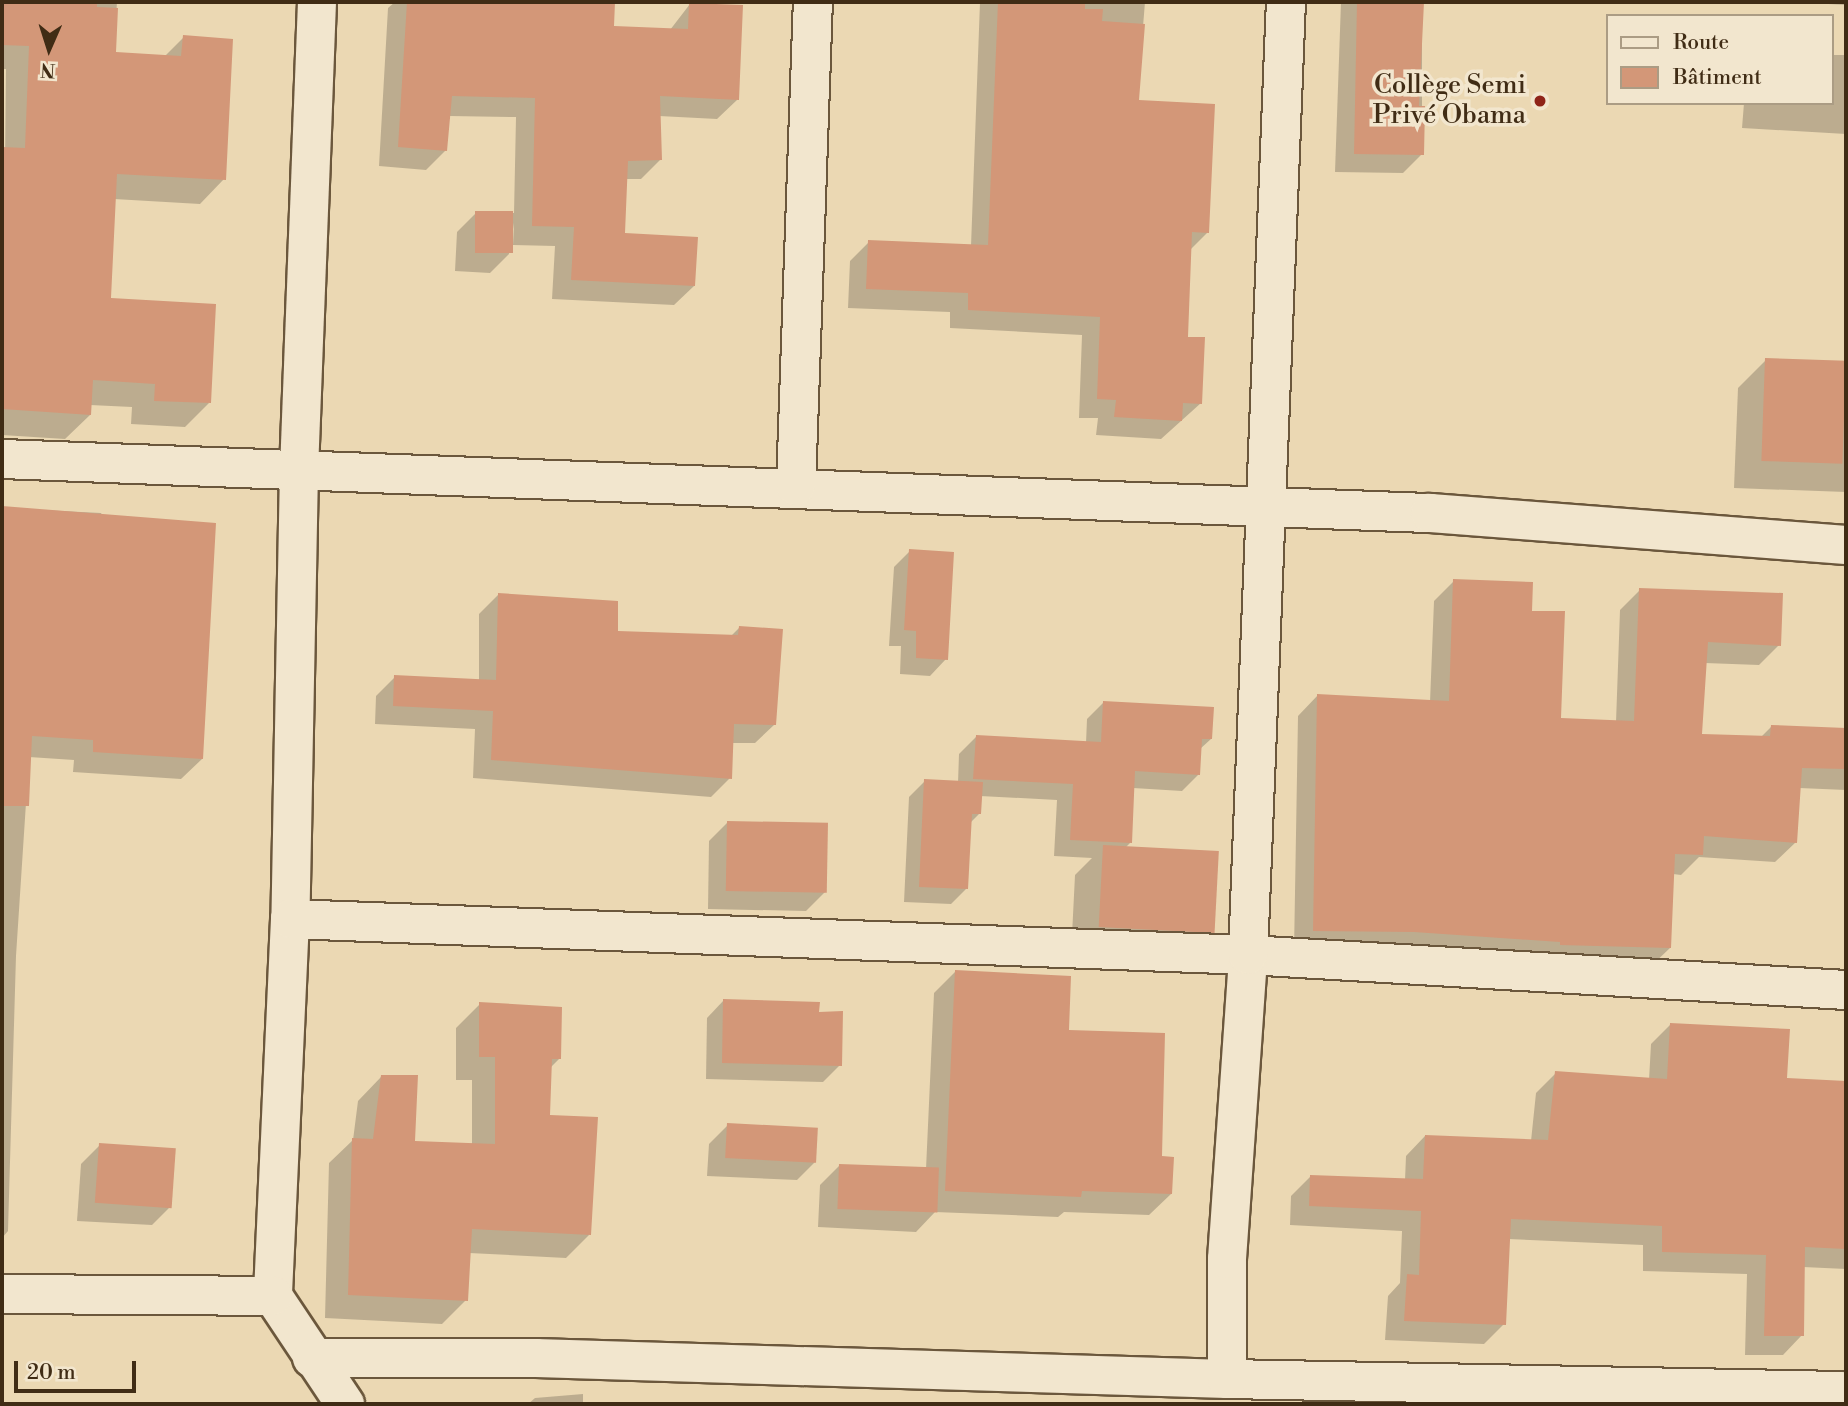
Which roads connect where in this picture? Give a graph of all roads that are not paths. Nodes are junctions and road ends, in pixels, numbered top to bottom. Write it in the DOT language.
graph roads {
  1 [pos="317,2"];
  2 [pos="813,2"];
  3 [pos="1286,2"];
  4 [pos="2,459"];
  5 [pos="299,470"];
  6 [pos="796,486"];
  7 [pos="1266,507"];
  8 [pos="1846,545"];
  9 [pos="290,919"];
  10 [pos="1248,955"];
  11 [pos="1846,990"];
  12 [pos="2,1294"];
  13 [pos="274,1296"];
  14 [pos="312,1358"];
  15 [pos="1227,1380"];
  16 [pos="1842,1391"];
  17 [pos="345,1404"];
  1 -- 5 [label="street"];
  2 -- 6 [label="street"];
  3 -- 7 [label="street"];
  4 -- 5 [label="street"];
  5 -- 6 [label="street"];
  5 -- 9 [label="street"];
  6 -- 7 [label="street"];
  7 -- 8 [label="street"];
  7 -- 10 [label="street"];
  9 -- 10 [label="street"];
  9 -- 13 [label="street"];
  10 -- 11 [label="street"];
  10 -- 15 [label="street"];
  12 -- 13 [label="street"];
  13 -- 14 [label="street"];
  14 -- 15 [label="street"];
  14 -- 17 [label="street"];
  15 -- 16 [label="street"];
}
